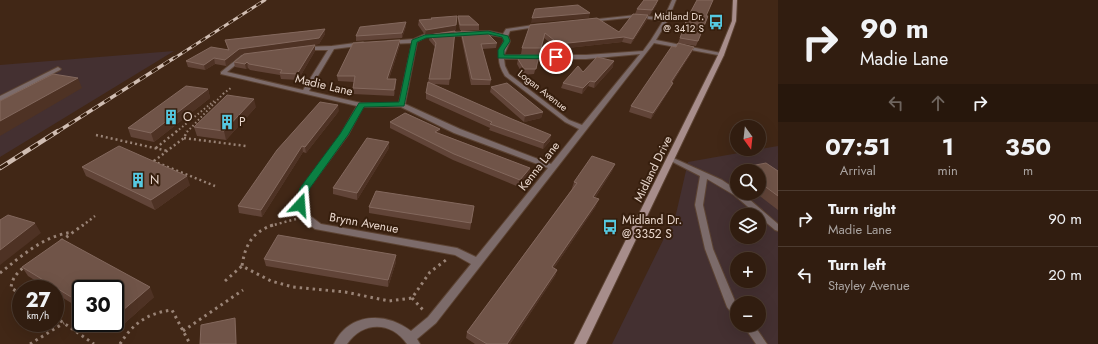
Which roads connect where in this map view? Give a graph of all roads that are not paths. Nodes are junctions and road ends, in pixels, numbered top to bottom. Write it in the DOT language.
graph roads {
  1 [pos="674,0"];
  2 [pos="735,0"];
  3 [pos="666,20"];
  4 [pos="582,21"];
  5 [pos="544,25"];
  6 [pos="505,36"];
  7 [pos="414,41"];
  8 [pos="653,41"];
  9 [pos="386,43"];
  10 [pos="372,44"];
  11 [pos="332,48"];
  12 [pos="298,49"];
  13 [pos="644,52"];
  14 [pos="721,55"];
  15 [pos="245,57"];
  16 [pos="500,57"];
  17 [pos="58,69"];
  18 [pos="305,92"];
  19 [pos="0,99"];
  20 [pos="361,105"];
  21 [pos="402,105"];
  22 [pos="584,129"];
  23 [pos="671,159"];
  24 [pos="553,167"];
  25 [pos="704,175"];
  26 [pos="778,228"];
  27 [pos="478,263"];
  28 [pos="730,302"];
  29 [pos="753,332"];
  30 [pos="413,341"];
  31 [pos="340,344"];
  32 [pos="580,344"];
  33 [pos="762,344"];
  1 -- 3 [label="street, Kenna Lane"];
  2 -- 14 [label="main road, Midland Drive"];
  3 -- 4 [label="street"];
  3 -- 8 [label="street, Kenna Lane"];
  5 -- 6 [label="street"];
  6 -- 7 [label="street"];
  6 -- 16 [label="street"];
  7 -- 9 [label="street"];
  7 -- 21 [label="street"];
  8 -- 13 [label="street, Kenna Lane"];
  8 -- 14 [label="street"];
  10 -- 11 [label="street"];
  11 -- 12 [label="street"];
  11 -- 18 [label="street"];
  13 -- 16 [label="street"];
  13 -- 22 [label="street, Kenna Lane"];
  14 -- 23 [label="main road, Midland Drive"];
  15 -- 18 [label="street, Madie Lane"];
  16 -- 22 [label="street, Logan Avenue"];
  17 -- 19 [label="street"];
  18 -- 20 [label="street, Madie Lane"];
  20 -- 21 [label="street, Madie Lane"];
  20 -- 27 [label="street, Brynn Avenue"];
  21 -- 24 [label="street, Madie Lane"];
  22 -- 24 [label="street, Kenna Lane"];
  23 -- 25 [label="lane"];
  23 -- 32 [label="main road, Midland Drive"];
  24 -- 27 [label="street, Kenna Lane"];
  25 -- 26 [label="lane"];
  25 -- 28 [label="lane"];
  27 -- 30 [label="street, Kenna Lane"];
  29 -- 33 [label="lane"];
  30 -- 31 [label="street"];
}
